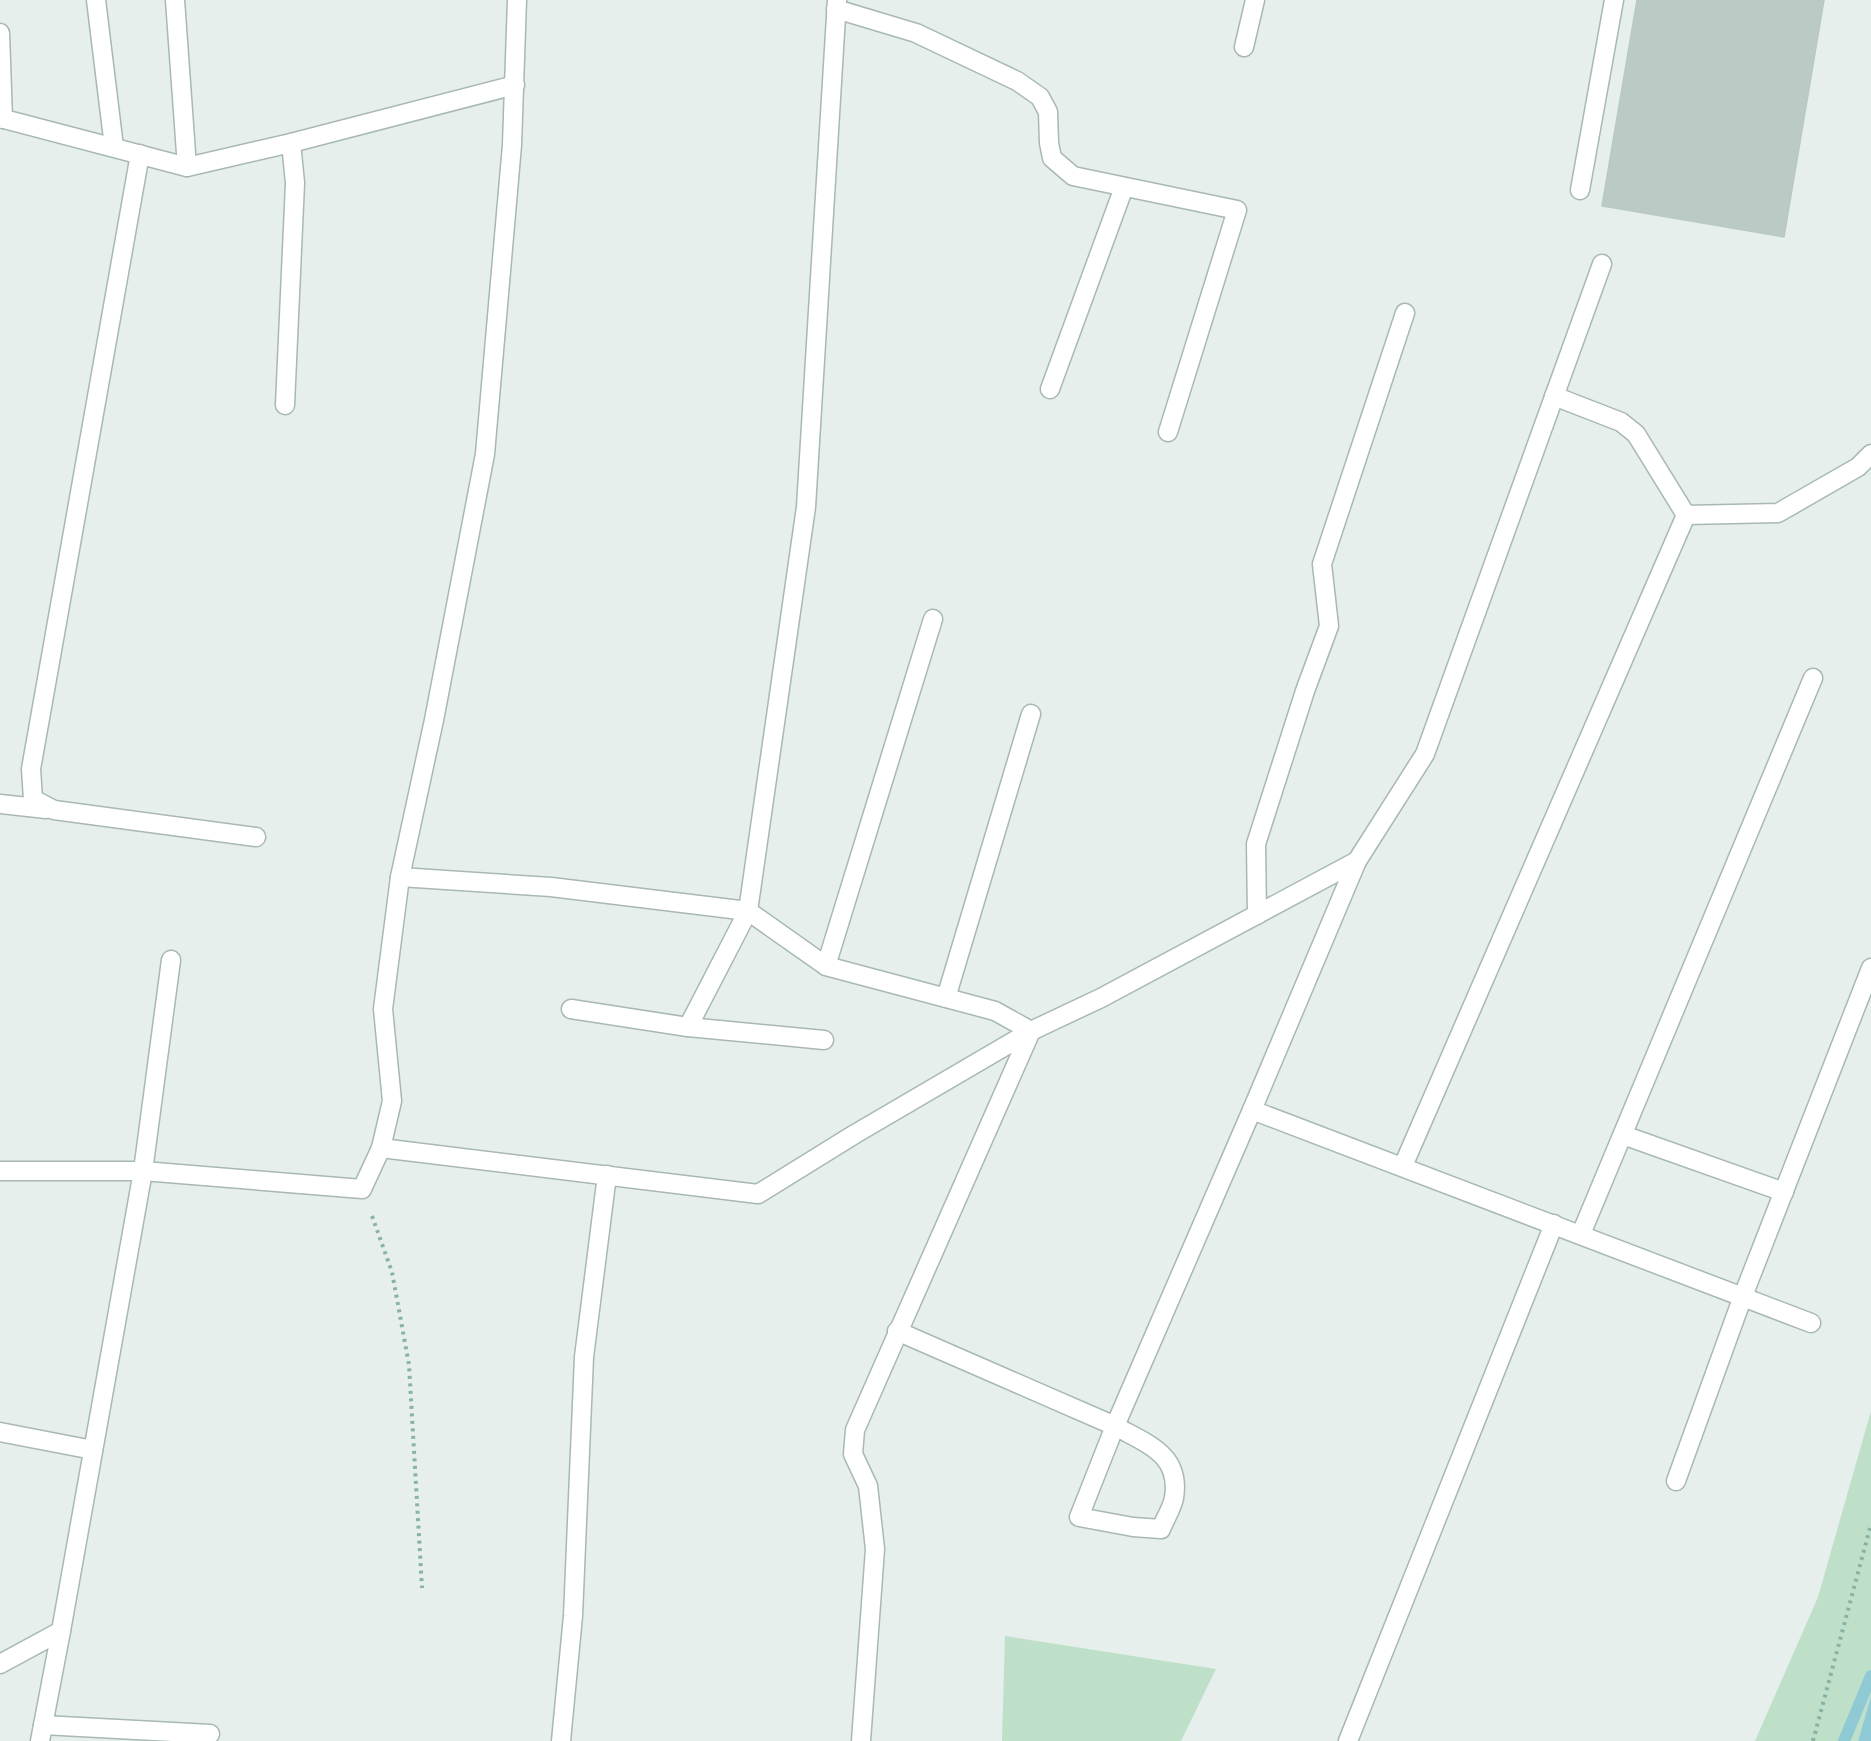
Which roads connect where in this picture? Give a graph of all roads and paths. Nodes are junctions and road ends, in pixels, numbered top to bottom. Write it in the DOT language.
graph roads {
  1 [pos="96,0"];
  2 [pos="175,0"];
  3 [pos="517,0"];
  4 [pos="1255,0"];
  5 [pos="1614,0"];
  6 [pos="836,4"];
  7 [pos="0,33"];
  8 [pos="1244,47"];
  9 [pos="515,85"];
  10 [pos="2,118"];
  11 [pos="291,143"];
  12 [pos="114,147"];
  13 [pos="140,154"];
  14 [pos="187,167"];
  15 [pos="1124,187"];
  16 [pos="1580,190"];
  17 [pos="1602,264"];
  18 [pos="1405,313"];
  19 [pos="1050,389"];
  20 [pos="1554,396"];
  21 [pos="285,405"];
  22 [pos="1168,432"];
  23 [pos="1871,454"];
  24 [pos="1686,515"];
  25 [pos="933,619"];
  26 [pos="1813,678"];
  27 [pos="1031,714"];
  28 [pos="0,804"];
  29 [pos="54,810"];
  30 [pos="256,837"];
  31 [pos="1357,861"];
  32 [pos="400,877"];
  33 [pos="748,911"];
  34 [pos="1257,915"];
  35 [pos="171,960"];
  36 [pos="826,966"];
  37 [pos="1871,968"];
  38 [pos="946,998"];
  39 [pos="571,1009"];
  40 [pos="688,1027"];
  41 [pos="1031,1031"];
  42 [pos="824,1040"];
  43 [pos="1252,1110"];
  44 [pos="1623,1135"];
  45 [pos="381,1148"];
  46 [pos="1403,1166"];
  47 [pos="143,1171"];
  48 [pos="0,1172"];
  49 [pos="608,1175"];
  50 [pos="362,1189"];
  51 [pos="1784,1192"];
  52 [pos="1554,1224"];
  53 [pos="1581,1234"];
  54 [pos="1743,1296"];
  55 [pos="1811,1323"];
  56 [pos="897,1331"];
  57 [pos="1115,1426"];
  58 [pos="0,1432"];
  59 [pos="93,1450"];
  60 [pos="1676,1481"];
  61 [pos="1871,1524"];
  62 [pos="422,1588"];
  63 [pos="61,1631"];
  64 [pos="0,1664"];
  65 [pos="42,1733"];
  66 [pos="210,1734"];
  67 [pos="561,1741"];
  68 [pos="861,1741"];
  69 [pos="1348,1741"];
  70 [pos="1813,1741"];
  1 -- 12 [label="street"];
  2 -- 14 [label="street"];
  3 -- 9 [label="street"];
  4 -- 8 [label="street"];
  5 -- 16 [label="street"];
  6 -- 15 [label="street"];
  6 -- 33 [label="street"];
  7 -- 10 [label="street"];
  9 -- 11 [label="street"];
  9 -- 32 [label="street"];
  10 -- 12 [label="street"];
  11 -- 14 [label="street"];
  11 -- 21 [label="street"];
  12 -- 13 [label="street"];
  13 -- 14 [label="street"];
  13 -- 29 [label="street"];
  15 -- 19 [label="street"];
  15 -- 22 [label="street"];
  17 -- 20 [label="street"];
  18 -- 34 [label="street"];
  20 -- 24 [label="street"];
  20 -- 31 [label="street"];
  23 -- 24 [label="street"];
  24 -- 46 [label="street"];
  25 -- 36 [label="street"];
  26 -- 44 [label="street"];
  27 -- 38 [label="street"];
  28 -- 29 [label="street"];
  29 -- 30 [label="street"];
  31 -- 34 [label="street"];
  31 -- 43 [label="street"];
  32 -- 33 [label="street"];
  32 -- 45 [label="street"];
  33 -- 36 [label="street"];
  33 -- 40 [label="street"];
  34 -- 41 [label="street"];
  35 -- 47 [label="street"];
  36 -- 38 [label="street"];
  37 -- 51 [label="street"];
  38 -- 41 [label="street"];
  39 -- 40 [label="street"];
  40 -- 42 [label="street"];
  41 -- 49 [label="street"];
  41 -- 56 [label="street"];
  43 -- 46 [label="street"];
  43 -- 57 [label="street"];
  44 -- 51 [label="street"];
  44 -- 53 [label="street"];
  45 -- 49 [label="street"];
  45 -- 50 [label="street"];
  46 -- 52 [label="street"];
  47 -- 48 [label="street"];
  47 -- 50 [label="street"];
  47 -- 59 [label="street"];
  49 -- 67 [label="street"];
  50 -- 62 [label="path"];
  51 -- 54 [label="street"];
  52 -- 53 [label="street"];
  52 -- 69 [label="street"];
  53 -- 54 [label="street"];
  54 -- 55 [label="street"];
  54 -- 60 [label="street"];
  56 -- 57 [label="street"];
  56 -- 68 [label="street"];
  57 -- 57 [label="street"];
  58 -- 59 [label="street"];
  59 -- 63 [label="street"];
  61 -- 70 [label="path"];
  63 -- 64 [label="street"];
  63 -- 65 [label="street"];
  65 -- 66 [label="street"];
}
